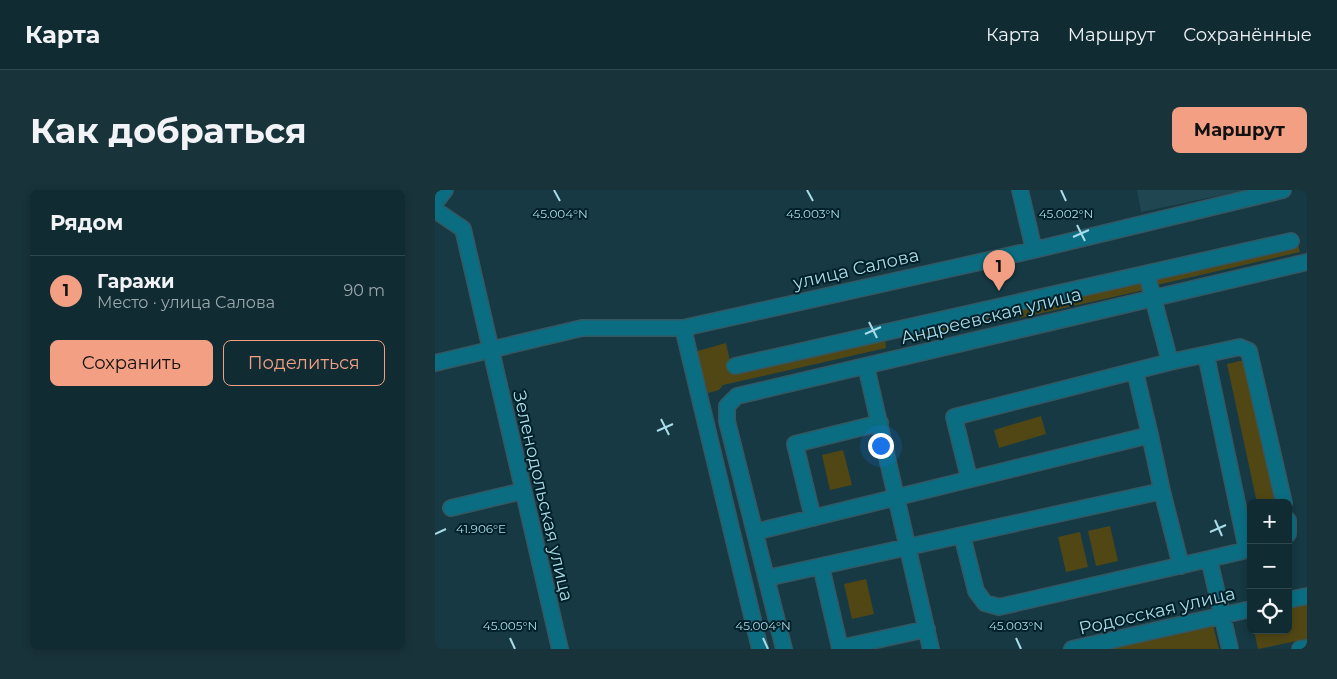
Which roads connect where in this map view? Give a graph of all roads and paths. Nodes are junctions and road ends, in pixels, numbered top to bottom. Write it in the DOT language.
graph roads {
  1 [pos="445,190"];
  2 [pos="1020,190"];
  3 [pos="1283,190"];
  4 [pos="435,203"];
  5 [pos="435,210"];
  6 [pos="1291,241"];
  7 [pos="1034,250"];
  8 [pos="1307,262"];
  9 [pos="1147,275"];
  10 [pos="1153,297"];
  11 [pos="683,328"];
  12 [pos="891,332"];
  13 [pos="491,350"];
  14 [pos="1206,355"];
  15 [pos="898,358"];
  16 [pos="1170,362"];
  17 [pos="435,363"];
  18 [pos="735,366"];
  19 [pos="866,366"];
  20 [pos="1135,371"];
  21 [pos="880,423"];
  22 [pos="1150,435"];
  23 [pos="969,478"];
  24 [pos="523,490"];
  25 [pos="1162,491"];
  26 [pos="897,496"];
  27 [pos="1283,499"];
  28 [pos="451,508"];
  29 [pos="813,518"];
  30 [pos="755,532"];
  31 [pos="962,535"];
  32 [pos="1248,544"];
  33 [pos="908,547"];
  34 [pos="1247,550"];
  35 [pos="1209,559"];
  36 [pos="821,566"];
  37 [pos="1181,566"];
  38 [pos="767,578"];
  39 [pos="1307,596"];
  40 [pos="1292,599"];
  41 [pos="1247,610"];
  42 [pos="1222,615"];
  43 [pos="927,629"];
  44 [pos="1307,648"];
  45 [pos="559,649"];
  46 [pos="760,649"];
  47 [pos="784,649"];
  48 [pos="931,649"];
  49 [pos="1072,649"];
  50 [pos="1230,649"];
  51 [pos="1301,649"];
  1 -- 4 [label="street"];
  2 -- 7 [label="street"];
  3 -- 7 [label="street, улица Салова"];
  5 -- 13 [label="street, Зеленодольская улица"];
  6 -- 9 [label="street"];
  7 -- 11 [label="street, улица Салова"];
  8 -- 10 [label="street, Андреевская улица"];
  9 -- 10 [label="street"];
  9 -- 12 [label="street"];
  10 -- 15 [label="street, Андреевская улица"];
  10 -- 16 [label="street"];
  11 -- 13 [label="street, улица Салова"];
  11 -- 46 [label="street"];
  12 -- 15 [label="street"];
  12 -- 18 [label="street"];
  13 -- 17 [label="street, улица Салова"];
  13 -- 24 [label="street, Зеленодольская улица"];
  14 -- 16 [label="street"];
  14 -- 27 [label="street"];
  14 -- 32 [label="street"];
  15 -- 19 [label="street, Андреевская улица"];
  16 -- 20 [label="street"];
  19 -- 21 [label="street"];
  19 -- 30 [label="street, Андреевская улица"];
  20 -- 22 [label="street"];
  20 -- 23 [label="street"];
  21 -- 26 [label="street"];
  21 -- 29 [label="street"];
  22 -- 23 [label="street"];
  22 -- 25 [label="street"];
  23 -- 26 [label="street"];
  24 -- 28 [label="street"];
  24 -- 45 [label="street, Зеленодольская улица"];
  25 -- 31 [label="street"];
  25 -- 37 [label="street"];
  26 -- 29 [label="street"];
  26 -- 33 [label="street"];
  29 -- 30 [label="street"];
  30 -- 38 [label="street, Андреевская улица"];
  31 -- 33 [label="street"];
  31 -- 37 [label="street"];
  33 -- 36 [label="street"];
  33 -- 43 [label="street"];
  34 -- 35 [label="street"];
  35 -- 37 [label="street"];
  35 -- 42 [label="street"];
  36 -- 38 [label="street"];
  36 -- 43 [label="street"];
  38 -- 47 [label="street, Андреевская улица"];
  39 -- 40 [label="street"];
  41 -- 42 [label="street, Родосская улица"];
  42 -- 49 [label="street, Родосская улица"];
  42 -- 50 [label="street"];
  43 -- 48 [label="street"];
  44 -- 51 [label="street"];
}
